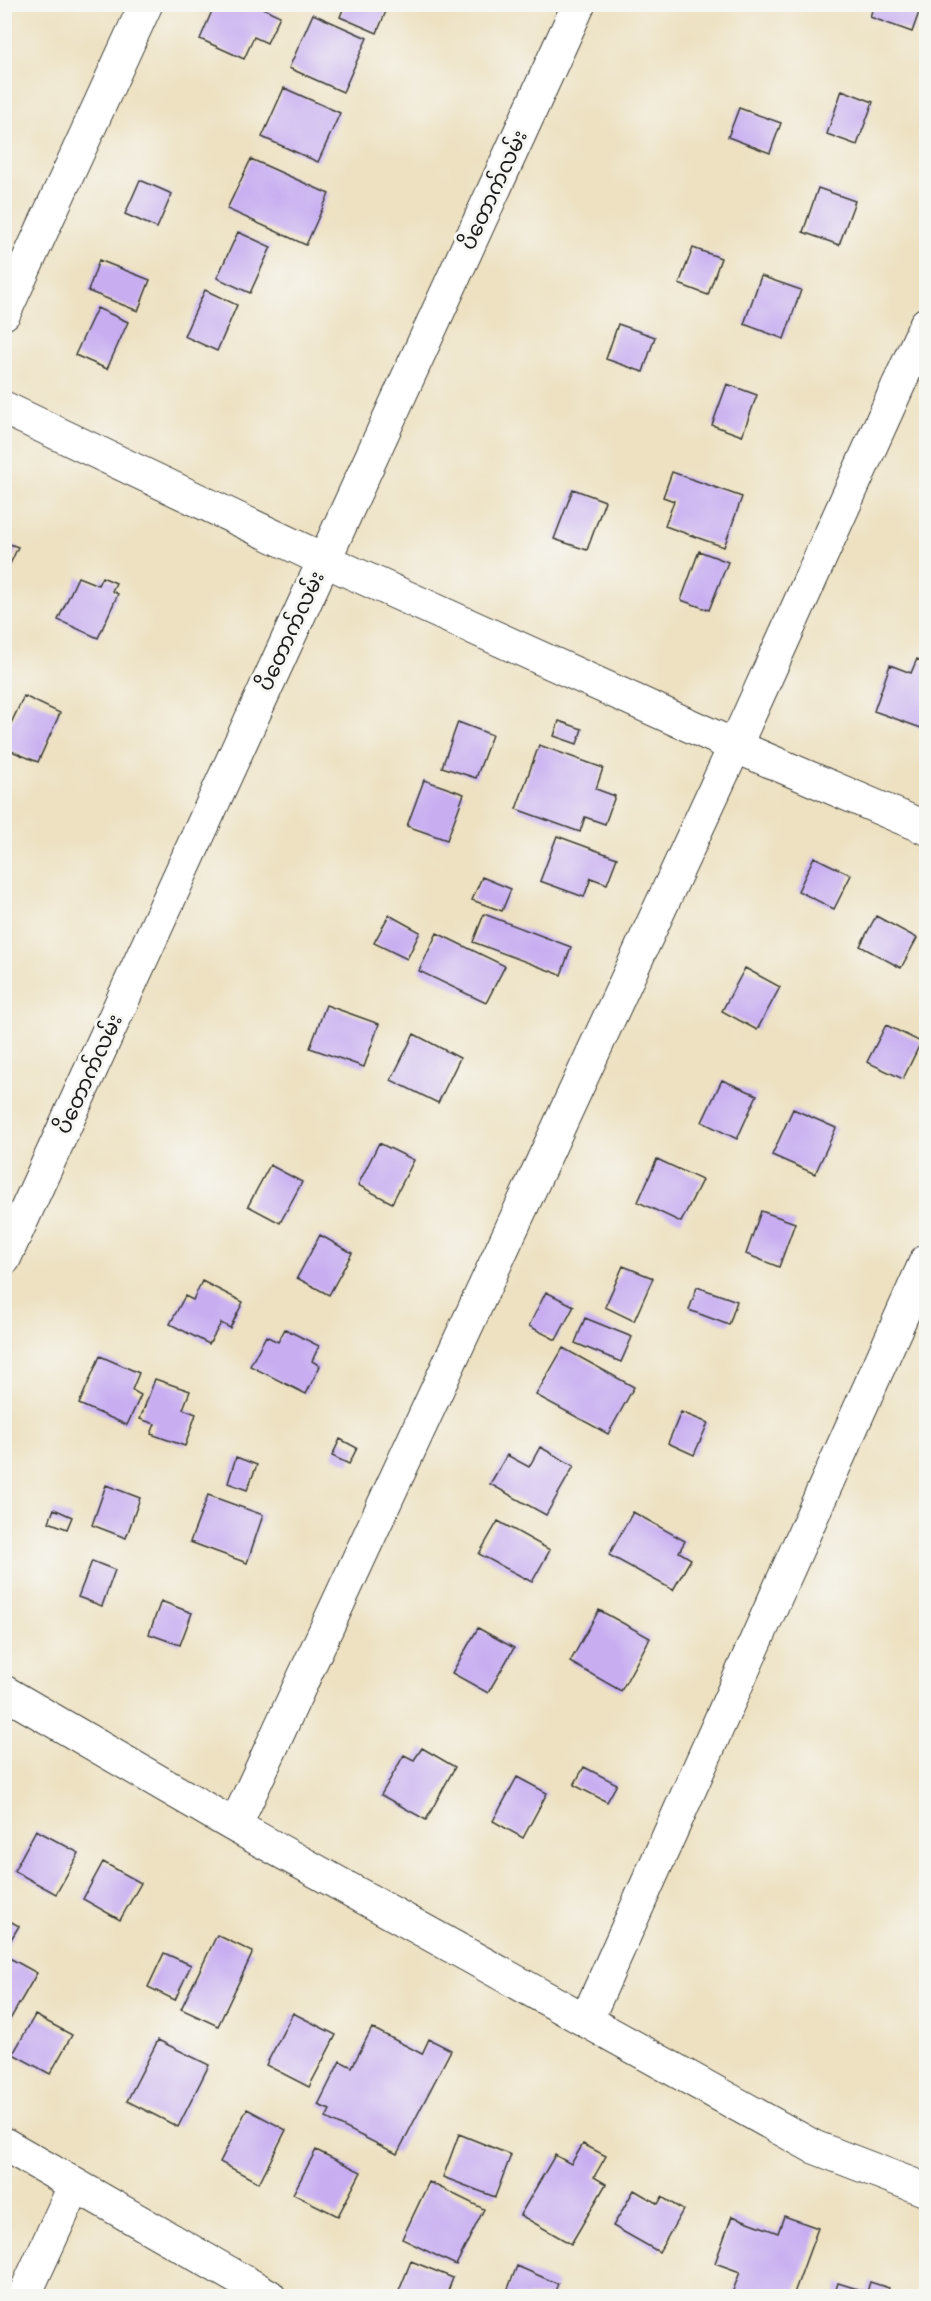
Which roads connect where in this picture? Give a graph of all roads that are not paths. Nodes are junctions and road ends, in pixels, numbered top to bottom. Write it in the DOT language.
graph roads {
  1 [pos="146,4"];
  2 [pos="579,4"];
  3 [pos="4,313"];
  4 [pos="927,324"];
  5 [pos="4,408"];
  6 [pos="324,560"];
  7 [pos="735,746"];
  8 [pos="927,828"];
  9 [pos="4,1259"];
  10 [pos="927,1261"];
  11 [pos="4,1692"];
  12 [pos="235,1826"];
  13 [pos="586,2021"];
  14 [pos="4,2144"];
  15 [pos="75,2185"];
  16 [pos="927,2190"];
  17 [pos="24,2296"];
  18 [pos="269,2296"];
  1 -- 3 [label="street"];
  2 -- 6 [label="street, ပိတောက်လမ်း"];
  4 -- 7 [label="street"];
  5 -- 6 [label="street"];
  6 -- 7 [label="street"];
  6 -- 9 [label="street, ပိတောက်လမ်း"];
  7 -- 8 [label="street"];
  7 -- 12 [label="street"];
  10 -- 13 [label="street"];
  11 -- 12 [label="street"];
  12 -- 13 [label="street"];
  13 -- 16 [label="street"];
  14 -- 15 [label="street"];
  15 -- 17 [label="street"];
  15 -- 18 [label="street"];
}
